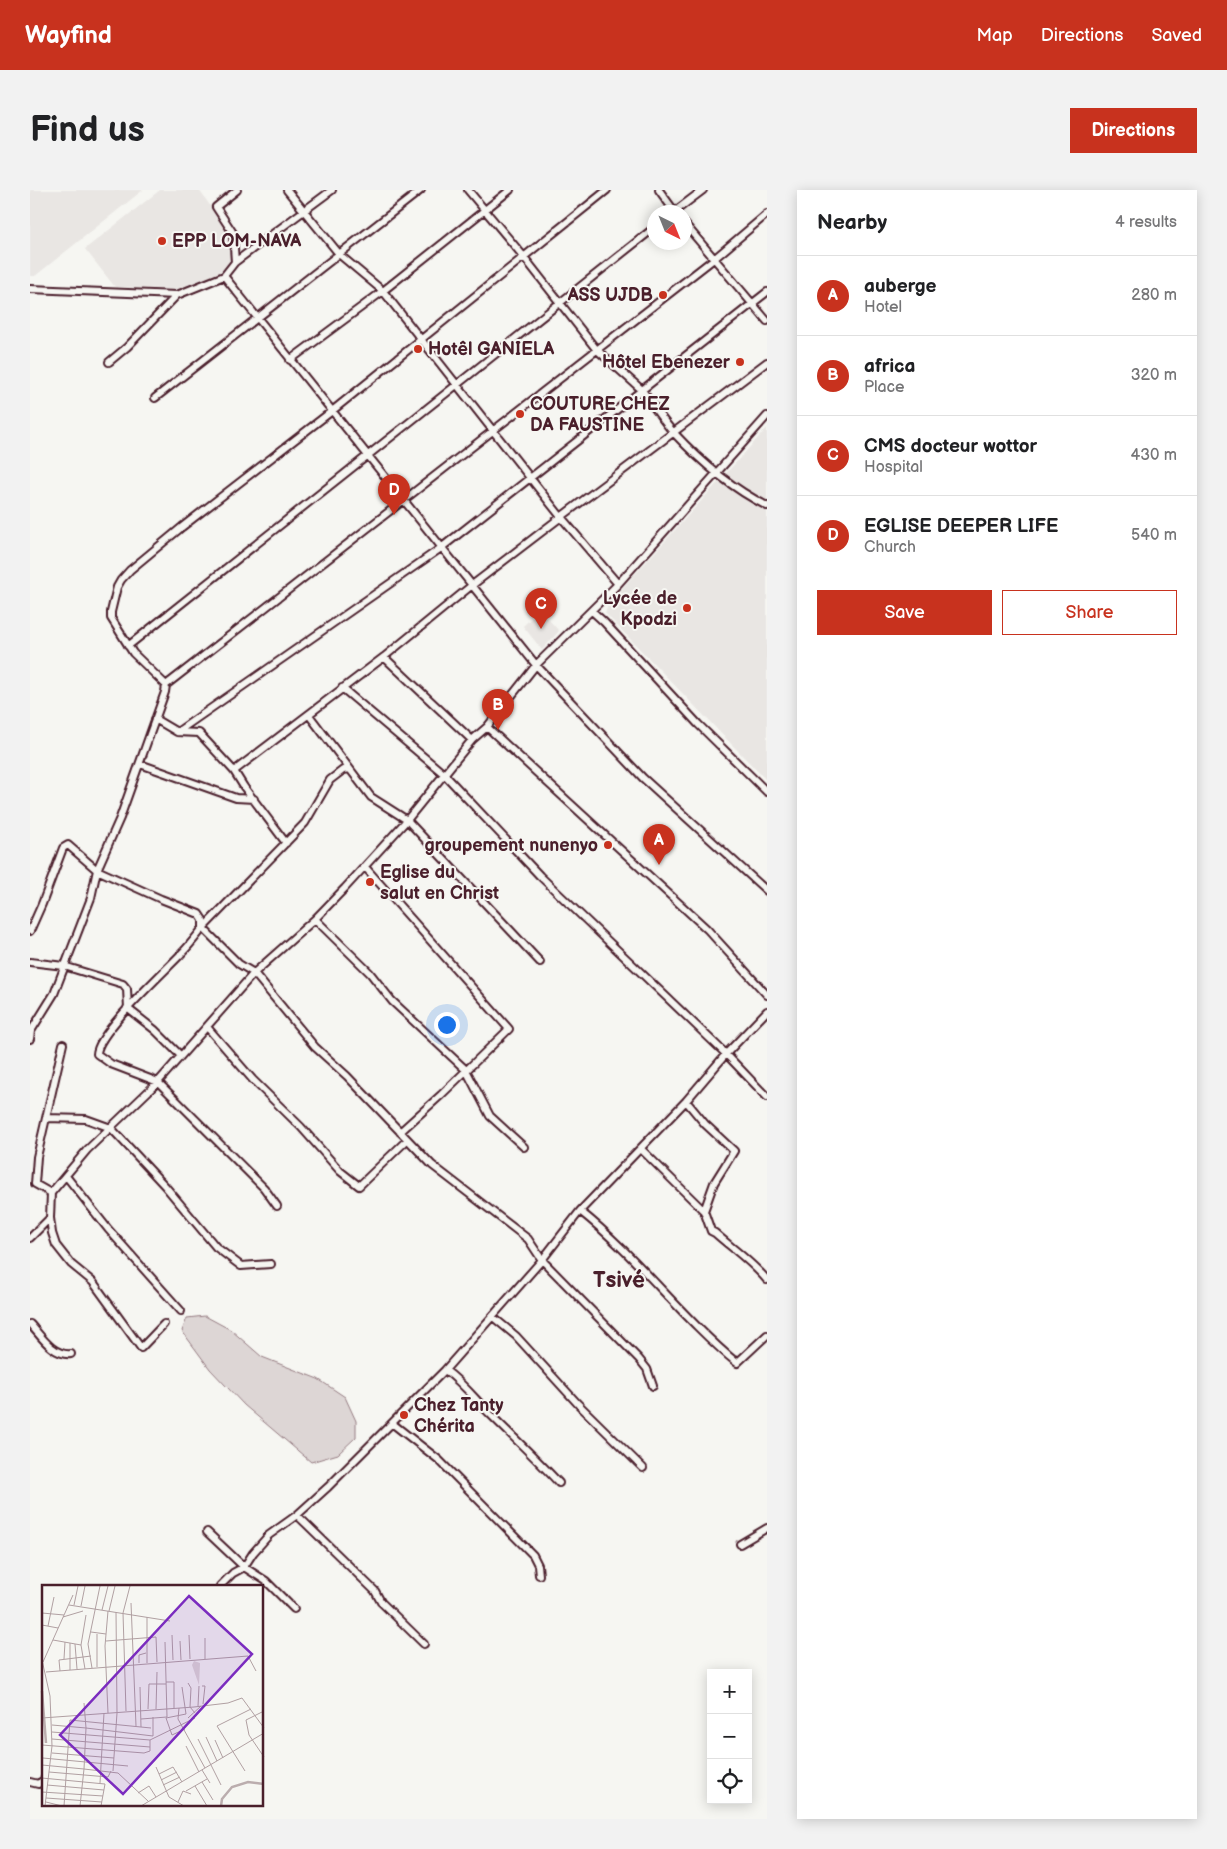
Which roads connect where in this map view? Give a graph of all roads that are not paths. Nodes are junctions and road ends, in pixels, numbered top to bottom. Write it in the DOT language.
graph roads {
  1 [pos="237,190"];
  2 [pos="287,190"];
  3 [pos="332,190"];
  4 [pos="421,190"];
  5 [pos="468,190"];
  6 [pos="510,190"];
  7 [pos="606,190"];
  8 [pos="659,190"];
  9 [pos="703,190"];
  10 [pos="670,205"];
  11 [pos="684,205"];
  12 [pos="484,209"];
  13 [pos="304,212"];
  14 [pos="767,214"];
  15 [pos="692,232"];
  16 [pos="647,233"];
  17 [pos="340,255"];
  18 [pos="524,257"];
  19 [pos="715,258"];
  20 [pos="235,262"];
  21 [pos="224,276"];
  22 [pos="30,289"];
  23 [pos="383,291"];
  24 [pos="767,292"];
  25 [pos="177,295"];
  26 [pos="559,302"];
  27 [pos="753,303"];
  28 [pos="258,317"];
  29 [pos="767,321"];
  30 [pos="421,339"];
  31 [pos="596,349"];
  32 [pos="290,360"];
  33 [pos="109,362"];
  34 [pos="767,362"];
  35 [pos="457,386"];
  36 [pos="642,390"];
  37 [pos="155,398"];
  38 [pos="332,411"];
  39 [pos="767,416"];
  40 [pos="494,430"];
  41 [pos="673,432"];
  42 [pos="368,457"];
  43 [pos="715,474"];
  44 [pos="531,478"];
  45 [pos="404,500"];
  46 [pos="767,506"];
  47 [pos="561,517"];
  48 [pos="441,548"];
  49 [pos="618,584"];
  50 [pos="471,586"];
  51 [pos="592,611"];
  52 [pos="128,646"];
  53 [pos="384,657"];
  54 [pos="536,666"];
  55 [pos="166,686"];
  56 [pos="342,688"];
  57 [pos="308,715"];
  58 [pos="155,719"];
  59 [pos="487,727"];
  60 [pos="177,732"];
  61 [pos="472,740"];
  62 [pos="140,764"];
  63 [pos="350,769"];
  64 [pos="234,771"];
  65 [pos="444,774"];
  66 [pos="767,792"];
  67 [pos="254,799"];
  68 [pos="407,820"];
  69 [pos="286,843"];
  70 [pos="365,867"];
  71 [pos="97,870"];
  72 [pos="767,891"];
  73 [pos="315,919"];
  74 [pos="203,928"];
  75 [pos="30,931"];
  76 [pos="30,962"];
  77 [pos="540,962"];
  78 [pos="64,966"];
  79 [pos="254,973"];
  80 [pos="767,995"];
  81 [pos="128,1008"];
  82 [pos="767,1011"];
  83 [pos="207,1027"];
  84 [pos="30,1039"];
  85 [pos="62,1044"];
  86 [pos="726,1054"];
  87 [pos="180,1056"];
  88 [pos="466,1070"];
  89 [pos="158,1082"];
  90 [pos="767,1097"];
  91 [pos="686,1101"];
  92 [pos="46,1118"];
  93 [pos="111,1128"];
  94 [pos="400,1132"];
  95 [pos="407,1140"];
  96 [pos="524,1147"];
  97 [pos="641,1149"];
  98 [pos="66,1176"];
  99 [pos="51,1193"];
  100 [pos="277,1206"];
  101 [pos="580,1211"];
  102 [pos="704,1211"];
  103 [pos="50,1218"];
  104 [pos="30,1238"];
  105 [pos="542,1260"];
  106 [pos="271,1264"];
  107 [pos="767,1280"];
  108 [pos="181,1311"];
  109 [pos="493,1317"];
  110 [pos="30,1324"];
  111 [pos="164,1324"];
  112 [pos="767,1335"];
  113 [pos="71,1354"];
  114 [pos="446,1370"];
  115 [pos="653,1386"];
  116 [pos="393,1424"];
  117 [pos="643,1468"];
  118 [pos="559,1483"];
  119 [pos="297,1515"];
  120 [pos="767,1528"];
  121 [pos="207,1532"];
  122 [pos="740,1544"];
  123 [pos="244,1567"];
  124 [pos="538,1575"];
  125 [pos="221,1585"];
  126 [pos="294,1609"];
  127 [pos="424,1644"];
  128 [pos="42,1781"];
  129 [pos="30,1782"];
  1 -- 20 [label="street"];
  2 -- 13 [label="street"];
  3 -- 13 [label="street"];
  4 -- 17 [label="street"];
  5 -- 12 [label="street"];
  6 -- 12 [label="street"];
  7 -- 18 [label="street"];
  8 -- 10 [label="street"];
  9 -- 11 [label="street"];
  12 -- 18 [label="street"];
  12 -- 23 [label="street"];
  13 -- 17 [label="street"];
  13 -- 20 [label="street"];
  14 -- 19 [label="street"];
  15 -- 19 [label="street"];
  16 -- 26 [label="street"];
  17 -- 23 [label="street"];
  17 -- 28 [label="street"];
  18 -- 26 [label="street"];
  18 -- 30 [label="street"];
  19 -- 27 [label="street"];
  19 -- 31 [label="street"];
  20 -- 21 [label="street"];
  21 -- 25 [label="street"];
  21 -- 28 [label="street"];
  22 -- 25 [label="street"];
  23 -- 30 [label="street"];
  23 -- 32 [label="street"];
  24 -- 27 [label="street"];
  25 -- 33 [label="street"];
  26 -- 31 [label="street"];
  26 -- 35 [label="street"];
  27 -- 29 [label="street"];
  27 -- 36 [label="street"];
  28 -- 32 [label="street"];
  28 -- 37 [label="street"];
  30 -- 35 [label="street"];
  30 -- 38 [label="street"];
  31 -- 36 [label="street"];
  31 -- 40 [label="street"];
  32 -- 38 [label="street"];
  34 -- 41 [label="street"];
  35 -- 40 [label="street"];
  35 -- 42 [label="street"];
  36 -- 41 [label="street"];
  36 -- 44 [label="street"];
  38 -- 42 [label="street"];
  38 -- 52 [label="street"];
  39 -- 43 [label="street"];
  40 -- 44 [label="street"];
  40 -- 45 [label="street"];
  41 -- 43 [label="street"];
  41 -- 47 [label="street"];
  42 -- 45 [label="street"];
  42 -- 52 [label="street"];
  43 -- 46 [label="street"];
  43 -- 49 [label="street"];
  44 -- 47 [label="street"];
  44 -- 48 [label="street"];
  45 -- 48 [label="street"];
  45 -- 55 [label="street"];
  47 -- 49 [label="street"];
  47 -- 50 [label="street"];
  48 -- 50 [label="street"];
  48 -- 60 [label="street"];
  49 -- 51 [label="street"];
  50 -- 53 [label="street"];
  50 -- 54 [label="street"];
  51 -- 54 [label="street"];
  51 -- 66 [label="street"];
  52 -- 55 [label="street"];
  53 -- 56 [label="street"];
  53 -- 61 [label="street"];
  54 -- 59 [label="street"];
  54 -- 72 [label="street"];
  55 -- 58 [label="street"];
  56 -- 57 [label="street"];
  56 -- 65 [label="street"];
  57 -- 63 [label="street"];
  57 -- 64 [label="street"];
  58 -- 60 [label="street"];
  58 -- 62 [label="street"];
  59 -- 61 [label="street"];
  59 -- 80 [label="street"];
  60 -- 64 [label="street"];
  61 -- 65 [label="street"];
  62 -- 67 [label="street"];
  62 -- 71 [label="street"];
  63 -- 68 [label="street"];
  63 -- 69 [label="street"];
  64 -- 67 [label="street"];
  65 -- 68 [label="street"];
  65 -- 86 [label="street"];
  67 -- 69 [label="street"];
  68 -- 70 [label="street"];
  68 -- 77 [label="street"];
  69 -- 74 [label="street"];
  70 -- 73 [label="street"];
  70 -- 88 [label="street"];
  71 -- 74 [label="street"];
  71 -- 75 [label="street"];
  71 -- 78 [label="street"];
  73 -- 79 [label="street"];
  73 -- 88 [label="street"];
  74 -- 79 [label="street"];
  74 -- 81 [label="street"];
  76 -- 78 [label="street"];
  78 -- 81 [label="street"];
  78 -- 84 [label="street"];
  79 -- 83 [label="street"];
  79 -- 94 [label="street"];
  81 -- 87 [label="street"];
  81 -- 89 [label="street"];
  82 -- 86 [label="street"];
  83 -- 87 [label="street"];
  83 -- 95 [label="street"];
  85 -- 92 [label="street"];
  86 -- 90 [label="street"];
  86 -- 91 [label="street"];
  87 -- 89 [label="street"];
  88 -- 94 [label="street"];
  88 -- 96 [label="street"];
  89 -- 93 [label="street"];
  89 -- 100 [label="street"];
  91 -- 97 [label="street"];
  91 -- 102 [label="street"];
  92 -- 93 [label="street"];
  92 -- 99 [label="street"];
  93 -- 98 [label="street"];
  93 -- 106 [label="street"];
  94 -- 95 [label="street"];
  95 -- 105 [label="street"];
  97 -- 101 [label="street"];
  97 -- 102 [label="street"];
  98 -- 99 [label="street"];
  98 -- 108 [label="street"];
  99 -- 103 [label="street"];
  101 -- 105 [label="street"];
  101 -- 112 [label="street"];
  102 -- 107 [label="street"];
  103 -- 104 [label="street"];
  103 -- 111 [label="street"];
  105 -- 109 [label="street"];
  105 -- 115 [label="street"];
  109 -- 114 [label="street"];
  109 -- 117 [label="street"];
  110 -- 113 [label="street"];
  114 -- 116 [label="street"];
  114 -- 118 [label="street"];
  116 -- 119 [label="street"];
  116 -- 124 [label="street"];
  119 -- 123 [label="street"];
  119 -- 127 [label="street"];
  120 -- 122 [label="street"];
  121 -- 123 [label="street"];
  123 -- 125 [label="street"];
  123 -- 126 [label="street"];
  128 -- 129 [label="street"];
}
